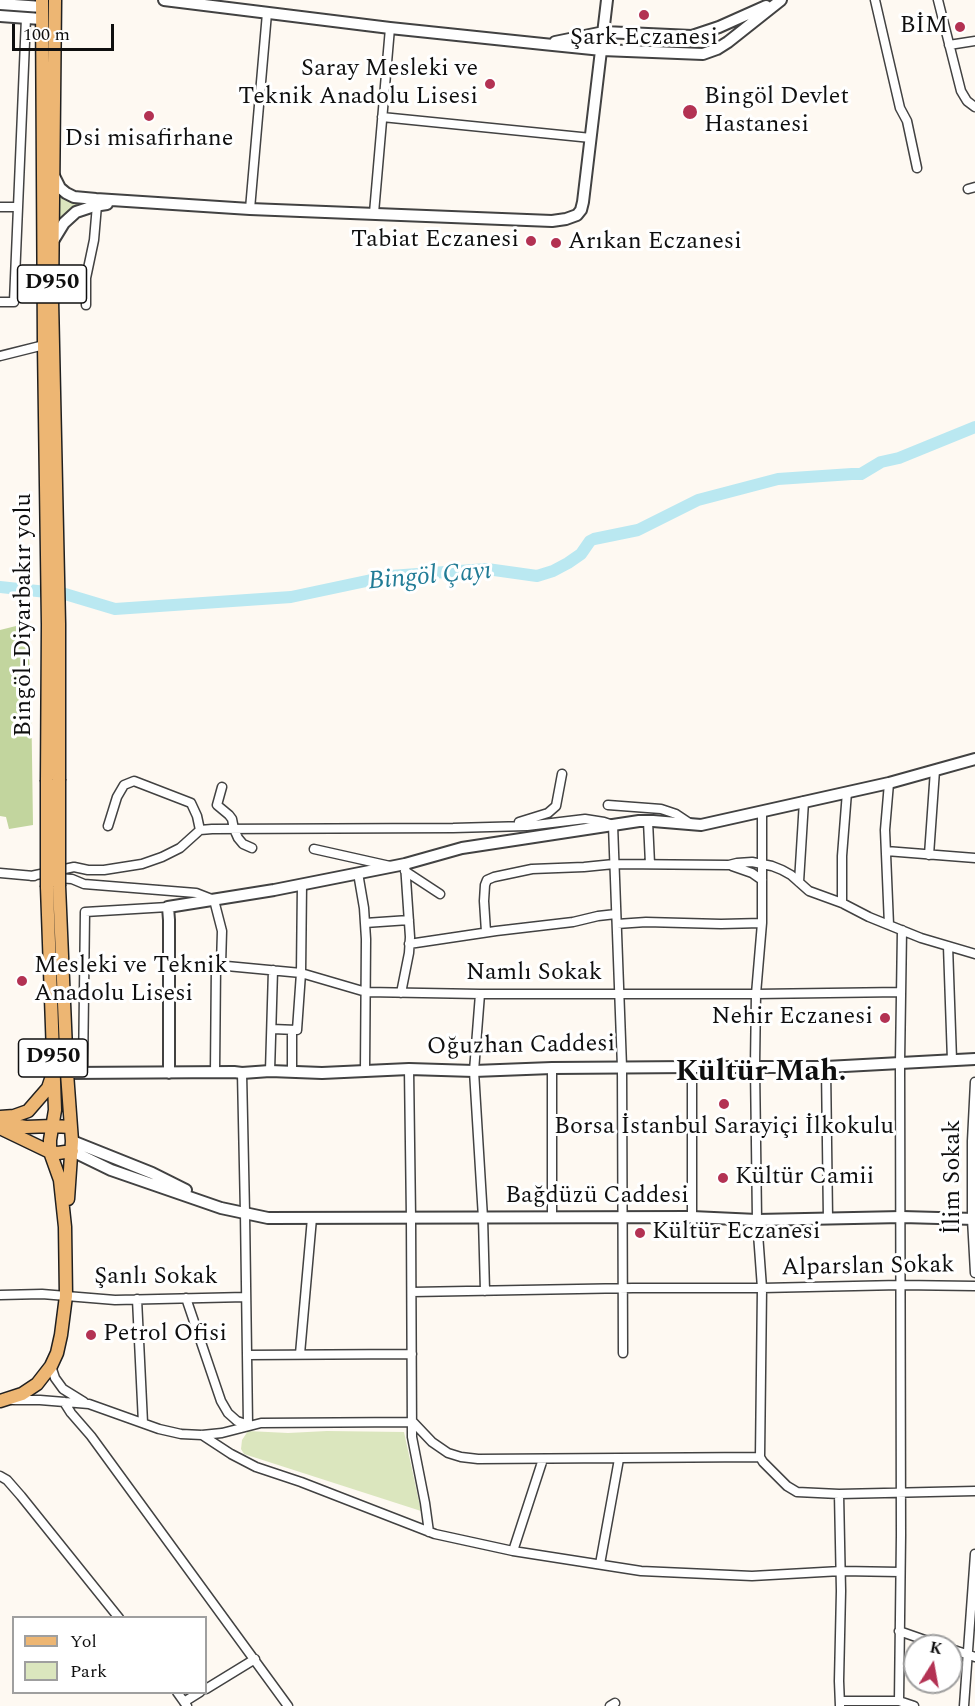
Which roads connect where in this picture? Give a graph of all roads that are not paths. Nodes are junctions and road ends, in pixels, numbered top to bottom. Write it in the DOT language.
graph roads {
  1 [pos="55,0"];
  2 [pos="164,0"];
  3 [pos="607,0"];
  4 [pos="781,0"];
  5 [pos="875,0"];
  6 [pos="938,0"];
  7 [pos="0,4"];
  8 [pos="42,9"];
  9 [pos="267,13"];
  10 [pos="0,16"];
  11 [pos="26,18"];
  12 [pos="390,28"];
  13 [pos="604,32"];
  14 [pos="975,41"];
  15 [pos="543,44"];
  16 [pos="949,45"];
  17 [pos="602,50"];
  18 [pos="975,107"];
  19 [pos="382,117"];
  20 [pos="591,138"];
  21 [pos="917,168"];
  22 [pos="54,176"];
  23 [pos="143,203"];
  24 [pos="98,205"];
  25 [pos="0,207"];
  26 [pos="17,207"];
  27 [pos="250,209"];
  28 [pos="374,213"];
  29 [pos="53,241"];
  30 [pos="0,302"];
  31 [pos="86,305"];
  32 [pos="44,345"];
  33 [pos="0,356"];
  34 [pos="52,569"];
  35 [pos="975,759"];
  36 [pos="934,771"];
  37 [pos="562,774"];
  38 [pos="889,783"];
  39 [pos="222,787"];
  40 [pos="847,792"];
  41 [pos="804,801"];
  42 [pos="608,805"];
  43 [pos="762,811"];
  44 [pos="648,821"];
  45 [pos="613,825"];
  46 [pos="692,825"];
  47 [pos="108,826"];
  48 [pos="498,826"];
  49 [pos="200,830"];
  50 [pos="234,830"];
  51 [pos="252,848"];
  52 [pos="314,849"];
  53 [pos="886,851"];
  54 [pos="929,855"];
  55 [pos="975,858"];
  56 [pos="762,863"];
  57 [pos="614,864"];
  58 [pos="650,864"];
  59 [pos="729,865"];
  60 [pos="392,867"];
  61 [pos="405,868"];
  62 [pos="0,873"];
  63 [pos="358,873"];
  64 [pos="31,876"];
  65 [pos="762,880"];
  66 [pos="799,882"];
  67 [pos="302,884"];
  68 [pos="53,886"];
  69 [pos="440,894"];
  70 [pos="214,900"];
  71 [pos="842,903"];
  72 [pos="168,907"];
  73 [pos="616,914"];
  74 [pos="409,920"];
  75 [pos="365,923"];
  76 [pos="762,923"];
  77 [pos="616,924"];
  78 [pos="889,925"];
  79 [pos="903,930"];
  80 [pos="486,932"];
  81 [pos="409,944"];
  82 [pos="948,946"];
  83 [pos="975,954"];
  84 [pos="219,965"];
  85 [pos="169,967"];
  86 [pos="273,970"];
  87 [pos="301,973"];
  88 [pos="366,992"];
  89 [pos="902,992"];
  90 [pos="401,993"];
  91 [pos="480,994"];
  92 [pos="620,994"];
  93 [pos="756,994"];
  94 [pos="272,1029"];
  95 [pos="292,1030"];
  96 [pos="975,1059"];
  97 [pos="952,1060"];
  98 [pos="900,1062"];
  99 [pos="692,1066"];
  100 [pos="755,1066"];
  101 [pos="622,1067"];
  102 [pos="826,1067"];
  103 [pos="552,1068"];
  104 [pos="409,1069"];
  105 [pos="365,1070"];
  106 [pos="270,1071"];
  107 [pos="474,1071"];
  108 [pos="53,1072"];
  109 [pos="215,1072"];
  110 [pos="292,1072"];
  111 [pos="67,1073"];
  112 [pos="83,1073"];
  113 [pos="169,1073"];
  114 [pos="242,1073"];
  115 [pos="975,1082"];
  116 [pos="0,1117"];
  117 [pos="0,1123"];
  118 [pos="52,1125"];
  119 [pos="71,1127"];
  120 [pos="0,1128"];
  121 [pos="72,1146"];
  122 [pos="50,1152"];
  123 [pos="245,1213"];
  124 [pos="622,1217"];
  125 [pos="692,1217"];
  126 [pos="902,1217"];
  127 [pos="312,1218"];
  128 [pos="411,1218"];
  129 [pos="483,1218"];
  130 [pos="552,1218"];
  131 [pos="828,1219"];
  132 [pos="973,1219"];
  133 [pos="757,1220"];
  134 [pos="65,1227"];
  135 [pos="975,1273"];
  136 [pos="900,1285"];
  137 [pos="975,1286"];
  138 [pos="623,1288"];
  139 [pos="762,1288"];
  140 [pos="485,1291"];
  141 [pos="412,1292"];
  142 [pos="0,1294"];
  143 [pos="66,1296"];
  144 [pos="246,1297"];
  145 [pos="186,1298"];
  146 [pos="137,1299"];
  147 [pos="623,1353"];
  148 [pos="300,1354"];
  149 [pos="412,1354"];
  150 [pos="247,1355"];
  151 [pos="51,1366"];
  152 [pos="2,1401"];
  153 [pos="64,1402"];
  154 [pos="88,1404"];
  155 [pos="248,1404"];
  156 [pos="228,1413"];
  157 [pos="413,1422"];
  158 [pos="144,1423"];
  159 [pos="248,1425"];
  160 [pos="202,1435"];
  161 [pos="543,1459"];
  162 [pos="619,1459"];
  163 [pos="762,1460"];
  164 [pos="0,1476"];
  165 [pos="975,1491"];
  166 [pos="901,1492"];
  167 [pos="839,1494"];
  168 [pos="429,1532"];
  169 [pos="513,1551"];
  170 [pos="975,1554"];
  171 [pos="600,1564"];
  172 [pos="841,1571"];
  173 [pos="900,1572"];
  174 [pos="118,1616"];
  175 [pos="899,1631"];
  176 [pos="908,1634"];
  177 [pos="972,1656"];
  178 [pos="255,1659"];
  179 [pos="207,1688"];
  180 [pos="198,1694"];
  181 [pos="899,1701"];
  182 [pos="840,1703"];
  183 [pos="186,1704"];
  184 [pos="288,1706"];
  185 [pos="914,1706"];
  186 [pos="964,1706"];
  1 -- 22 [label="main road, Bingöl-Diyarbakır yolu / D950"];
  2 -- 9 [label="street"];
  3 -- 13 [label="street"];
  4 -- 13 [label="street"];
  4 -- 17 [label="street"];
  5 -- 21 [label="street"];
  6 -- 16 [label="street"];
  7 -- 8 [label="street"];
  8 -- 11 [label="street"];
  8 -- 32 [label="main road, Bingöl-Diyarbakır yolu / D950"];
  9 -- 12 [label="street"];
  9 -- 27 [label="street"];
  10 -- 11 [label="street"];
  11 -- 26 [label="street"];
  12 -- 15 [label="street"];
  12 -- 19 [label="street"];
  13 -- 15 [label="street"];
  13 -- 17 [label="street"];
  14 -- 16 [label="street"];
  15 -- 17 [label="street"];
  16 -- 18 [label="street"];
  17 -- 20 [label="street"];
  19 -- 20 [label="street"];
  19 -- 28 [label="street"];
  20 -- 28 [label="street"];
  22 -- 23 [label="street"];
  22 -- 29 [label="main road, Bingöl-Diyarbakır yolu / D950"];
  23 -- 24 [label="street"];
  23 -- 27 [label="street"];
  24 -- 29 [label="street"];
  24 -- 31 [label="street"];
  25 -- 26 [label="street"];
  26 -- 30 [label="street"];
  27 -- 28 [label="street"];
  29 -- 34 [label="main road, Bingöl-Diyarbakır yolu / D950"];
  32 -- 33 [label="street"];
  32 -- 34 [label="main road, Bingöl-Diyarbakır yolu / D950"];
  34 -- 68 [label="main road, Bingöl-Diyarbakır yolu / D950, bridge"];
  35 -- 36 [label="street"];
  36 -- 38 [label="street"];
  36 -- 54 [label="street"];
  37 -- 48 [label="street"];
  38 -- 40 [label="street"];
  38 -- 53 [label="street"];
  39 -- 50 [label="street"];
  40 -- 41 [label="street"];
  40 -- 71 [label="street"];
  41 -- 43 [label="street"];
  41 -- 66 [label="street"];
  42 -- 46 [label="street"];
  43 -- 46 [label="street"];
  43 -- 56 [label="street"];
  44 -- 45 [label="street"];
  44 -- 46 [label="street"];
  44 -- 58 [label="street"];
  45 -- 48 [label="street"];
  45 -- 57 [label="street"];
  45 -- 61 [label="street"];
  47 -- 49 [label="street"];
  48 -- 50 [label="street"];
  49 -- 50 [label="street"];
  49 -- 64 [label="street"];
  50 -- 51 [label="street"];
  52 -- 60 [label="street"];
  53 -- 54 [label="street"];
  53 -- 78 [label="street"];
  54 -- 55 [label="street"];
  56 -- 59 [label="street"];
  56 -- 65 [label="street"];
  56 -- 66 [label="street"];
  57 -- 58 [label="street"];
  57 -- 73 [label="street"];
  57 -- 80 [label="street"];
  58 -- 59 [label="street"];
  59 -- 65 [label="street"];
  60 -- 61 [label="street"];
  60 -- 63 [label="street"];
  61 -- 69 [label="street"];
  61 -- 74 [label="street"];
  62 -- 64 [label="street"];
  63 -- 67 [label="street"];
  63 -- 75 [label="street"];
  64 -- 70 [label="street"];
  65 -- 76 [label="street"];
  66 -- 71 [label="street"];
  67 -- 70 [label="street"];
  67 -- 87 [label="street"];
  68 -- 108 [label="main road, Bingöl-Diyarbakır yolu / D950"];
  68 -- 111 [label="main road, Bingöl-Diyarbakır yolu / D950"];
  70 -- 72 [label="street"];
  70 -- 84 [label="street"];
  71 -- 78 [label="street"];
  72 -- 85 [label="street"];
  72 -- 112 [label="street"];
  73 -- 77 [label="street"];
  73 -- 80 [label="street"];
  74 -- 75 [label="street"];
  74 -- 81 [label="street"];
  75 -- 88 [label="street"];
  76 -- 77 [label="street"];
  76 -- 93 [label="street"];
  77 -- 92 [label="street"];
  78 -- 79 [label="street"];
  79 -- 82 [label="street"];
  79 -- 89 [label="street"];
  80 -- 81 [label="street"];
  81 -- 90 [label="street"];
  82 -- 83 [label="street"];
  82 -- 97 [label="street"];
  84 -- 85 [label="street, Namlı Sokak"];
  84 -- 86 [label="street, Namlı Sokak"];
  84 -- 109 [label="street"];
  85 -- 113 [label="street"];
  86 -- 87 [label="street, Namlı Sokak"];
  86 -- 94 [label="street"];
  87 -- 88 [label="street, Namlı Sokak"];
  87 -- 95 [label="street"];
  88 -- 90 [label="street, Namlı Sokak"];
  88 -- 105 [label="street"];
  89 -- 93 [label="street, Namlı Sokak"];
  89 -- 98 [label="street"];
  90 -- 91 [label="street, Namlı Sokak"];
  91 -- 92 [label="street, Namlı Sokak"];
  91 -- 107 [label="street"];
  92 -- 93 [label="street, Namlı Sokak"];
  92 -- 101 [label="street"];
  93 -- 100 [label="street"];
  94 -- 95 [label="street"];
  94 -- 106 [label="street"];
  95 -- 110 [label="street"];
  96 -- 97 [label="street, Oğuzhan Caddesi"];
  97 -- 98 [label="street, Oğuzhan Caddesi"];
  98 -- 102 [label="street, Oğuzhan Caddesi"];
  98 -- 126 [label="street"];
  99 -- 100 [label="street, Oğuzhan Caddesi"];
  99 -- 101 [label="street, Oğuzhan Caddesi"];
  99 -- 125 [label="street"];
  100 -- 102 [label="street, Oğuzhan Caddesi"];
  100 -- 133 [label="street"];
  101 -- 103 [label="street, Oğuzhan Caddesi"];
  101 -- 124 [label="street"];
  102 -- 131 [label="street"];
  103 -- 107 [label="street, Oğuzhan Caddesi"];
  103 -- 130 [label="street"];
  104 -- 105 [label="street, Oğuzhan Caddesi"];
  104 -- 107 [label="street, Oğuzhan Caddesi"];
  104 -- 128 [label="street"];
  105 -- 110 [label="street, Oğuzhan Caddesi"];
  106 -- 110 [label="street, Oğuzhan Caddesi"];
  106 -- 114 [label="street, Oğuzhan Caddesi"];
  107 -- 129 [label="street"];
  108 -- 116 [label="main road"];
  108 -- 118 [label="main road, Bingöl-Diyarbakır yolu / D950"];
  109 -- 113 [label="street, Oğuzhan Caddesi"];
  109 -- 114 [label="street, Oğuzhan Caddesi"];
  111 -- 112 [label="street, Oğuzhan Caddesi"];
  111 -- 119 [label="main road, Bingöl-Diyarbakır yolu / D950"];
  112 -- 113 [label="street, Oğuzhan Caddesi"];
  114 -- 123 [label="street"];
  115 -- 132 [label="street, İlim Sokak"];
  117 -- 118 [label="main road"];
  118 -- 119 [label="main road"];
  118 -- 122 [label="main road, Bingöl-Diyarbakır yolu / D950"];
  119 -- 121 [label="main road, Bingöl-Diyarbakır yolu / D950"];
  120 -- 122 [label="main road"];
  121 -- 122 [label="main road"];
  121 -- 123 [label="street, Bağdüzü Caddesi"];
  121 -- 134 [label="main road, Bingöl-Diyarbakır yolu / D950"];
  122 -- 134 [label="main road, Bingöl-Diyarbakır yolu / D950"];
  123 -- 127 [label="street, Bağdüzü Caddesi"];
  123 -- 144 [label="street"];
  124 -- 125 [label="street, Bağdüzü Caddesi"];
  124 -- 130 [label="street, Bağdüzü Caddesi"];
  124 -- 138 [label="street"];
  125 -- 133 [label="street, Bağdüzü Caddesi"];
  126 -- 131 [label="street, Bağdüzü Caddesi"];
  126 -- 132 [label="street, Bağdüzü Caddesi"];
  126 -- 136 [label="street"];
  127 -- 128 [label="street, Bağdüzü Caddesi"];
  127 -- 148 [label="street"];
  128 -- 129 [label="street, Bağdüzü Caddesi"];
  128 -- 141 [label="street"];
  129 -- 130 [label="street, Bağdüzü Caddesi"];
  129 -- 140 [label="street"];
  131 -- 133 [label="street, Bağdüzü Caddesi"];
  132 -- 135 [label="street, İlim Sokak"];
  133 -- 139 [label="street"];
  134 -- 143 [label="main road, Bingöl-Diyarbakır yolu / D950"];
  136 -- 137 [label="street, Alparslan Sokak"];
  136 -- 139 [label="street, Alparslan Sokak"];
  136 -- 166 [label="street"];
  138 -- 139 [label="street, Alparslan Sokak"];
  138 -- 140 [label="street, Alparslan Sokak"];
  138 -- 147 [label="street"];
  139 -- 163 [label="street"];
  140 -- 141 [label="street, Alparslan Sokak"];
  141 -- 149 [label="street"];
  142 -- 143 [label="street, Şanlı Sokak"];
  143 -- 146 [label="street, Şanlı Sokak"];
  143 -- 151 [label="main road, Bingöl-Diyarbakır yolu / D950"];
  144 -- 145 [label="street, Şanlı Sokak"];
  144 -- 150 [label="street"];
  145 -- 146 [label="street, Şanlı Sokak"];
  145 -- 156 [label="street"];
  146 -- 158 [label="street"];
  148 -- 149 [label="street"];
  148 -- 150 [label="street"];
  149 -- 157 [label="street"];
  150 -- 155 [label="street"];
  151 -- 152 [label="main road, Bingöl-Diyarbakır yolu / D950"];
  151 -- 154 [label="street"];
  152 -- 153 [label="street"];
  153 -- 154 [label="street"];
  153 -- 178 [label="street"];
  154 -- 158 [label="street"];
  155 -- 156 [label="street"];
  155 -- 159 [label="street"];
  156 -- 159 [label="street"];
  157 -- 159 [label="street"];
  157 -- 161 [label="street"];
  157 -- 168 [label="street"];
  158 -- 160 [label="street"];
  159 -- 160 [label="street"];
  160 -- 168 [label="street"];
  161 -- 162 [label="street"];
  161 -- 169 [label="street"];
  162 -- 163 [label="street"];
  162 -- 171 [label="street"];
  163 -- 167 [label="street"];
  164 -- 174 [label="street"];
  165 -- 166 [label="street"];
  166 -- 167 [label="street"];
  166 -- 173 [label="street"];
  167 -- 172 [label="street"];
  168 -- 169 [label="street"];
  169 -- 171 [label="street"];
  170 -- 177 [label="street"];
  171 -- 172 [label="street"];
  172 -- 173 [label="street"];
  172 -- 182 [label="street"];
  173 -- 175 [label="street"];
  175 -- 176 [label="street"];
  175 -- 181 [label="street"];
  177 -- 186 [label="street"];
  178 -- 179 [label="street"];
  178 -- 184 [label="street"];
  180 -- 183 [label="street"];
  181 -- 182 [label="street"];
  181 -- 185 [label="street"];
}
